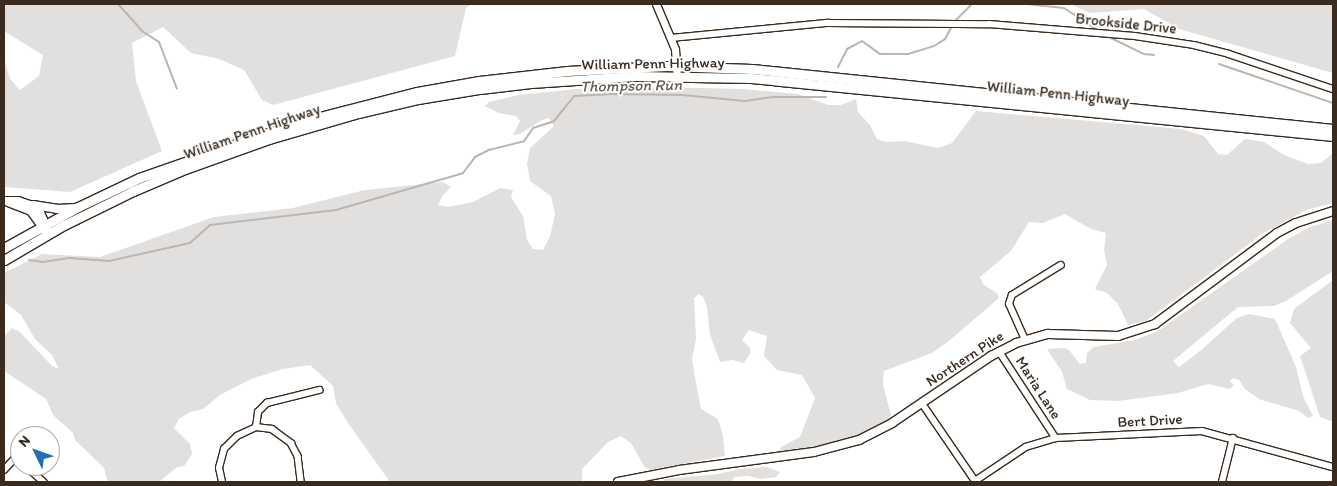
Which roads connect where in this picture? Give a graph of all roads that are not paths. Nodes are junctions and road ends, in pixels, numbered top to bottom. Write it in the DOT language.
graph roads {
  1 [pos="656,4"];
  2 [pos="671,38"];
  3 [pos="677,71"];
  4 [pos="1333,89"];
  5 [pos="1333,128"];
  6 [pos="1333,136"];
  7 [pos="6,201"];
  8 [pos="31,204"];
  9 [pos="78,207"];
  10 [pos="1333,212"];
  11 [pos="44,226"];
  12 [pos="48,234"];
  13 [pos="4,248"];
  14 [pos="4,260"];
  15 [pos="1061,265"];
  16 [pos="1025,340"];
  17 [pos="999,351"];
  18 [pos="319,390"];
  19 [pos="922,403"];
  20 [pos="256,427"];
  21 [pos="1056,438"];
  22 [pos="1233,438"];
  23 [pos="1333,467"];
  24 [pos="222,482"];
  25 [pos="301,482"];
  26 [pos="618,482"];
  27 [pos="975,482"];
  28 [pos="1222,482"];
  1 -- 2 [label="street"];
  2 -- 3 [label="street"];
  2 -- 4 [label="street, Brookside Drive"];
  3 -- 5 [label="highway, William Penn Highway"];
  3 -- 6 [label="highway, William Penn Highway"];
  3 -- 9 [label="highway, William Penn Highway"];
  3 -- 12 [label="highway, William Penn Highway"];
  7 -- 8 [label="main road"];
  7 -- 11 [label="main road"];
  8 -- 9 [label="main road"];
  8 -- 11 [label="main road"];
  9 -- 11 [label="highway, William Penn Highway"];
  10 -- 16 [label="main road, Northern Pike"];
  11 -- 12 [label="main road"];
  11 -- 13 [label="highway, William Penn Highway"];
  12 -- 14 [label="highway, William Penn Highway"];
  15 -- 16 [label="street"];
  16 -- 17 [label="main road, Northern Pike"];
  17 -- 19 [label="main road, Northern Pike"];
  17 -- 21 [label="street, Maria Lane"];
  18 -- 20 [label="street"];
  19 -- 26 [label="main road, Northern Pike"];
  19 -- 27 [label="street"];
  20 -- 24 [label="street"];
  20 -- 25 [label="street"];
  21 -- 22 [label="street, Bert Drive"];
  21 -- 27 [label="street, Bert Drive"];
  22 -- 23 [label="street, Bert Drive"];
  22 -- 28 [label="street"];
}
